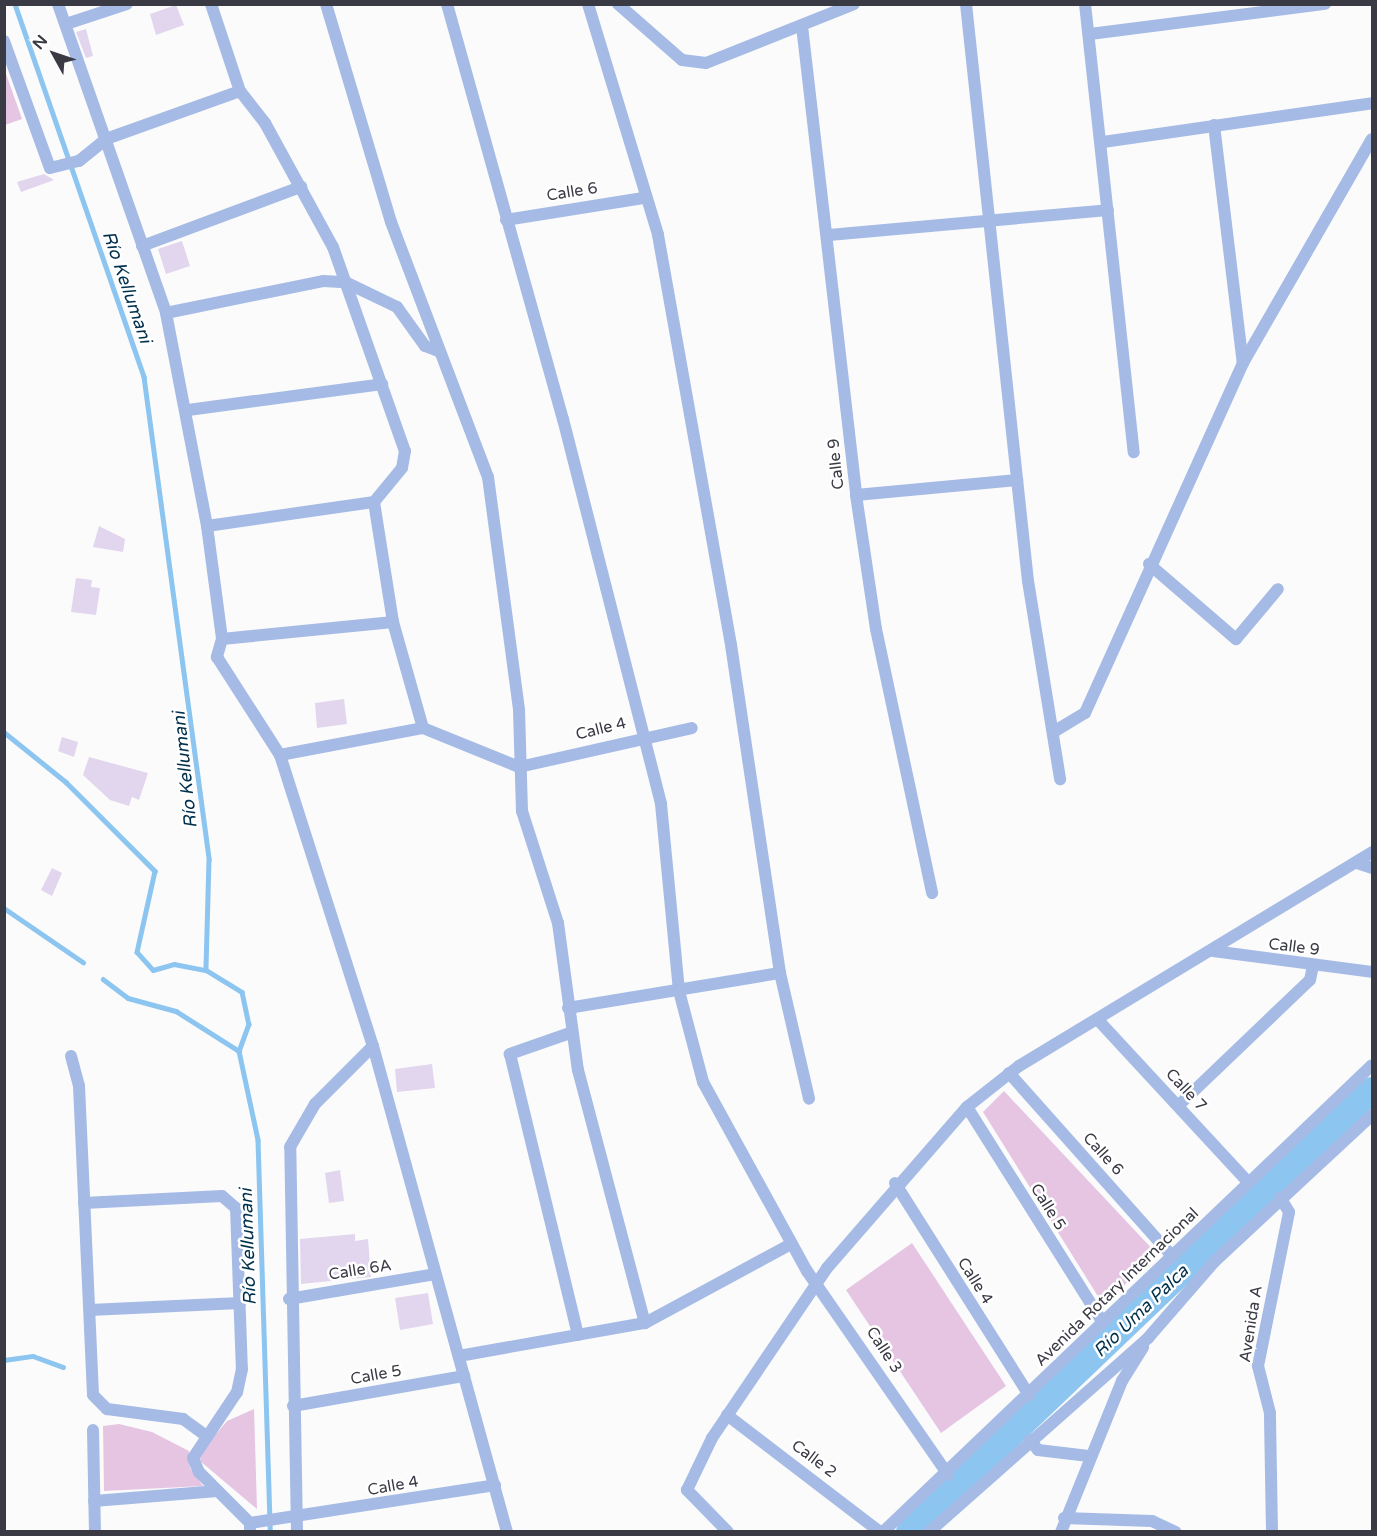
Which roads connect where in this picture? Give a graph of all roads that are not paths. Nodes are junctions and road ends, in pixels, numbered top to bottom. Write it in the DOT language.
graph roads {
  1 [pos="58,4"];
  2 [pos="127,4"];
  3 [pos="211,4"];
  4 [pos="326,4"];
  5 [pos="447,4"];
  6 [pos="588,4"];
  7 [pos="618,4"];
  8 [pos="966,4"];
  9 [pos="1085,4"];
  10 [pos="1325,4"];
  11 [pos="847,6"];
  12 [pos="66,24"];
  13 [pos="802,26"];
  14 [pos="1090,34"];
  15 [pos="4,41"];
  16 [pos="240,91"];
  17 [pos="1372,103"];
  18 [pos="1214,125"];
  19 [pos="106,139"];
  20 [pos="1372,139"];
  21 [pos="1103,142"];
  22 [pos="301,187"];
  23 [pos="643,198"];
  24 [pos="1108,210"];
  25 [pos="506,220"];
  26 [pos="986,224"];
  27 [pos="829,235"];
  28 [pos="142,246"];
  29 [pos="345,282"];
  30 [pos="166,313"];
  31 [pos="438,351"];
  32 [pos="1243,363"];
  33 [pos="382,384"];
  34 [pos="188,410"];
  35 [pos="1134,452"];
  36 [pos="1017,480"];
  37 [pos="856,495"];
  38 [pos="374,502"];
  39 [pos="207,526"];
  40 [pos="1149,564"];
  41 [pos="1278,589"];
  42 [pos="393,622"];
  43 [pos="222,639"];
  44 [pos="423,728"];
  45 [pos="692,728"];
  46 [pos="1055,731"];
  47 [pos="641,736"];
  48 [pos="280,755"];
  49 [pos="519,767"];
  50 [pos="1060,779"];
  51 [pos="1372,852"];
  52 [pos="1357,863"];
  53 [pos="1372,868"];
  54 [pos="932,893"];
  55 [pos="1213,951"];
  56 [pos="1313,966"];
  57 [pos="1372,972"];
  58 [pos="780,973"];
  59 [pos="679,991"];
  60 [pos="568,1008"];
  61 [pos="1098,1020"];
  62 [pos="570,1033"];
  63 [pos="373,1046"];
  64 [pos="71,1056"];
  65 [pos="1372,1065"];
  66 [pos="1009,1073"];
  67 [pos="809,1099"];
  68 [pos="1178,1106"];
  69 [pos="967,1107"];
  70 [pos="1372,1115"];
  71 [pos="895,1183"];
  72 [pos="1249,1183"];
  73 [pos="1280,1197"];
  74 [pos="84,1203"];
  75 [pos="791,1244"];
  76 [pos="1173,1257"];
  77 [pos="435,1274"];
  78 [pos="819,1284"];
  79 [pos="289,1299"];
  80 [pos="240,1303"];
  81 [pos="90,1310"];
  82 [pos="645,1323"];
  83 [pos="1103,1323"];
  84 [pos="578,1335"];
  85 [pos="1148,1338"];
  86 [pos="459,1356"];
  87 [pos="464,1376"];
  88 [pos="1029,1395"];
  89 [pos="293,1406"];
  90 [pos="727,1415"];
  91 [pos="93,1430"];
  92 [pos="205,1435"];
  93 [pos="1030,1440"];
  94 [pos="1089,1456"];
  95 [pos="948,1475"];
  96 [pos="495,1485"];
  97 [pos="218,1491"];
  98 [pos="94,1501"];
  99 [pos="1064,1518"];
  100 [pos="296,1525"];
  101 [pos="253,1526"];
  102 [pos="95,1532"];
  103 [pos="507,1532"];
  104 [pos="728,1532"];
  105 [pos="881,1532"];
  106 [pos="929,1532"];
  107 [pos="1061,1532"];
  108 [pos="1176,1532"];
  109 [pos="1272,1532"];
  1 -- 12 [label="street"];
  2 -- 12 [label="street"];
  3 -- 16 [label="street"];
  4 -- 31 [label="street"];
  5 -- 25 [label="street, Calle 3"];
  6 -- 23 [label="street"];
  7 -- 13 [label="street"];
  8 -- 26 [label="street"];
  9 -- 14 [label="street"];
  10 -- 14 [label="street"];
  11 -- 13 [label="street"];
  12 -- 19 [label="street"];
  13 -- 27 [label="street, Calle 9"];
  14 -- 21 [label="street"];
  15 -- 19 [label="street"];
  16 -- 19 [label="street"];
  16 -- 22 [label="street"];
  17 -- 18 [label="street"];
  18 -- 21 [label="street"];
  18 -- 32 [label="street"];
  19 -- 28 [label="street"];
  20 -- 32 [label="street"];
  21 -- 24 [label="street"];
  22 -- 28 [label="street"];
  22 -- 29 [label="street"];
  23 -- 25 [label="street, Calle 6"];
  23 -- 58 [label="street"];
  24 -- 26 [label="street"];
  24 -- 35 [label="street"];
  25 -- 47 [label="street, Calle 3"];
  26 -- 27 [label="street"];
  26 -- 36 [label="street"];
  27 -- 37 [label="street, Calle 9"];
  28 -- 30 [label="street"];
  29 -- 30 [label="street"];
  29 -- 31 [label="street"];
  29 -- 33 [label="street"];
  30 -- 34 [label="street"];
  31 -- 49 [label="street"];
  32 -- 40 [label="street"];
  33 -- 34 [label="street"];
  33 -- 38 [label="street"];
  34 -- 39 [label="street"];
  36 -- 37 [label="street"];
  36 -- 46 [label="street"];
  37 -- 54 [label="street, Calle 9"];
  38 -- 39 [label="street"];
  38 -- 42 [label="street"];
  39 -- 43 [label="street"];
  40 -- 41 [label="street"];
  40 -- 46 [label="street"];
  42 -- 43 [label="street"];
  42 -- 44 [label="street"];
  43 -- 48 [label="street"];
  44 -- 48 [label="street"];
  44 -- 49 [label="street"];
  45 -- 47 [label="street, Calle 4"];
  46 -- 50 [label="street"];
  47 -- 49 [label="street, Calle 4"];
  47 -- 59 [label="street, Calle 3"];
  48 -- 63 [label="street"];
  49 -- 60 [label="street"];
  51 -- 52 [label="street"];
  52 -- 53 [label="street"];
  52 -- 55 [label="street"];
  55 -- 56 [label="street, Calle 9"];
  55 -- 61 [label="street"];
  56 -- 57 [label="street, Calle 9"];
  56 -- 68 [label="street"];
  58 -- 59 [label="street"];
  58 -- 67 [label="street"];
  59 -- 60 [label="street"];
  59 -- 75 [label="street, Calle 3"];
  60 -- 62 [label="street"];
  61 -- 66 [label="street"];
  61 -- 68 [label="street, Calle 7"];
  62 -- 82 [label="street"];
  62 -- 84 [label="street"];
  63 -- 77 [label="street"];
  63 -- 79 [label="street"];
  64 -- 74 [label="street"];
  65 -- 72 [label="street, Avenida Rotary Internacional"];
  66 -- 69 [label="street"];
  66 -- 76 [label="street, Calle 6"];
  68 -- 72 [label="street, Calle 7"];
  69 -- 71 [label="street"];
  69 -- 83 [label="street, Calle 5"];
  70 -- 73 [label="street"];
  71 -- 78 [label="street"];
  71 -- 88 [label="street, Calle 4"];
  72 -- 76 [label="street, Avenida Rotary Internacional"];
  73 -- 85 [label="street"];
  73 -- 109 [label="street, Avenida A"];
  74 -- 80 [label="street"];
  74 -- 81 [label="street"];
  75 -- 78 [label="street, Calle 3"];
  75 -- 82 [label="street"];
  76 -- 83 [label="street, Avenida Rotary Internacional"];
  77 -- 79 [label="street, Calle 6A"];
  77 -- 86 [label="street"];
  78 -- 90 [label="street"];
  78 -- 95 [label="street, Calle 3"];
  79 -- 89 [label="street"];
  80 -- 81 [label="street"];
  80 -- 92 [label="street"];
  81 -- 92 [label="street"];
  82 -- 84 [label="street"];
  83 -- 88 [label="street, Avenida Rotary Internacional"];
  84 -- 86 [label="street"];
  85 -- 93 [label="street"];
  85 -- 94 [label="street"];
  86 -- 87 [label="street"];
  87 -- 89 [label="street, Calle 5"];
  87 -- 96 [label="street"];
  88 -- 95 [label="street, Avenida Rotary Internacional"];
  89 -- 100 [label="street"];
  90 -- 104 [label="street"];
  90 -- 105 [label="street, Calle 2"];
  91 -- 98 [label="street"];
  92 -- 97 [label="street"];
  93 -- 94 [label="street"];
  93 -- 106 [label="street"];
  94 -- 99 [label="street"];
  95 -- 105 [label="street, Avenida Rotary Internacional"];
  96 -- 100 [label="street, Calle 4"];
  96 -- 103 [label="street"];
  97 -- 98 [label="street"];
  97 -- 101 [label="street"];
  98 -- 102 [label="street"];
  99 -- 107 [label="street"];
  99 -- 108 [label="street"];
  100 -- 101 [label="street, Calle 4"];
}
